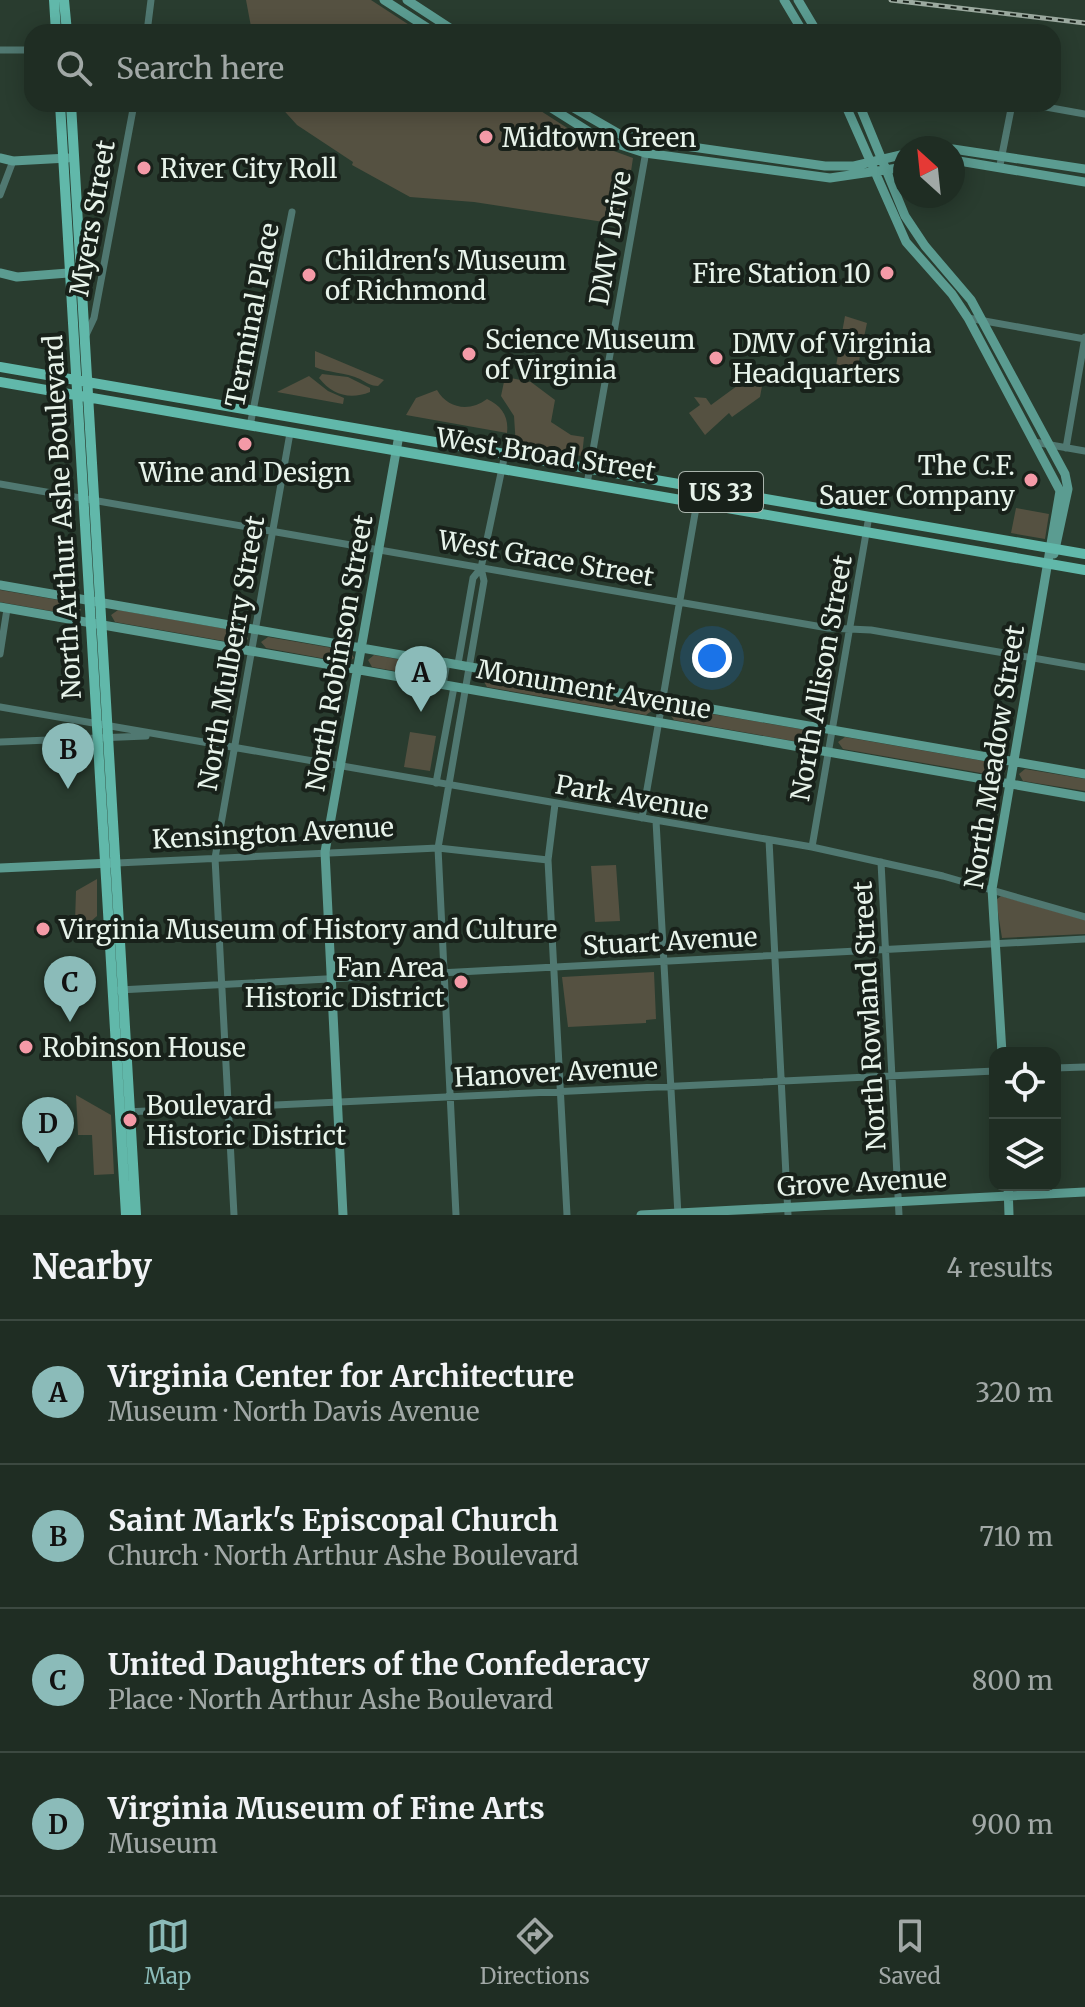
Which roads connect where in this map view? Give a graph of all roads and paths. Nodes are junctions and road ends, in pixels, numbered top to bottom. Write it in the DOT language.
graph roads {
  1 [pos="54,0"];
  2 [pos="64,0"];
  3 [pos="151,0"];
  4 [pos="384,0"];
  5 [pos="407,0"];
  6 [pos="784,0"];
  7 [pos="798,0"];
  8 [pos="56,24"];
  9 [pos="66,24"];
  10 [pos="148,24"];
  11 [pos="422,24"];
  12 [pos="444,24"];
  13 [pos="798,24"];
  14 [pos="812,24"];
  15 [pos="0,50"];
  16 [pos="24,50"];
  17 [pos="1061,110"];
  18 [pos="61,112"];
  19 [pos="71,112"];
  20 [pos="132,112"];
  21 [pos="558,112"];
  22 [pos="581,112"];
  23 [pos="849,112"];
  24 [pos="863,112"];
  25 [pos="1010,112"];
  26 [pos="1085,114"];
  27 [pos="648,140"];
  28 [pos="965,150"];
  29 [pos="645,153"];
  30 [pos="1002,154"];
  31 [pos="893,157"];
  32 [pos="0,158"];
  33 [pos="69,158"];
  34 [pos="884,160"];
  35 [pos="13,161"];
  36 [pos="965,161"];
  37 [pos="872,163"];
  38 [pos="1000,165"];
  39 [pos="1085,169"];
  40 [pos="893,170"];
  41 [pos="888,171"];
  42 [pos="876,173"];
  43 [pos="1085,182"];
  44 [pos="0,195"];
  45 [pos="292,212"];
  46 [pos="0,273"];
  47 [pos="76,273"];
  48 [pos="98,294"];
  49 [pos="77,299"];
  50 [pos="968,318"];
  51 [pos="981,320"];
  52 [pos="84,337"];
  53 [pos="1085,338"];
  54 [pos="0,367"];
  55 [pos="82,381"];
  56 [pos="0,382"];
  57 [pos="82,397"];
  58 [pos="253,411"];
  59 [pos="250,426"];
  60 [pos="290,433"];
  61 [pos="399,435"];
  62 [pos="1034,442"];
  63 [pos="1050,445"];
  64 [pos="1066,448"];
  65 [pos="397,451"];
  66 [pos="1085,451"];
  67 [pos="505,454"];
  68 [pos="501,470"];
  69 [pos="589,470"];
  70 [pos="0,484"];
  71 [pos="587,484"];
  72 [pos="83,498"];
  73 [pos="95,500"];
  74 [pos="697,502"];
  75 [pos="869,516"];
  76 [pos="273,532"];
  77 [pos="866,532"];
  78 [pos="1053,548"];
  79 [pos="380,550"];
  80 [pos="1085,554"];
  81 [pos="1049,564"];
  82 [pos="481,568"];
  83 [pos="1085,570"];
  84 [pos="0,585"];
  85 [pos="88,600"];
  86 [pos="102,601"];
  87 [pos="682,602"];
  88 [pos="4,608"];
  89 [pos="90,623"];
  90 [pos="103,626"];
  91 [pos="258,629"];
  92 [pos="849,630"];
  93 [pos="363,647"];
  94 [pos="253,652"];
  95 [pos="0,654"];
  96 [pos="1031,658"];
  97 [pos="447,662"];
  98 [pos="458,664"];
  99 [pos="470,666"];
  100 [pos="1085,667"];
  101 [pos="359,670"];
  102 [pos="443,685"];
  103 [pos="454,687"];
  104 [pos="466,689"];
  105 [pos="663,700"];
  106 [pos="0,707"];
  107 [pos="659,722"];
  108 [pos="96,724"];
  109 [pos="832,729"];
  110 [pos="109,731"];
  111 [pos="97,737"];
  112 [pos="0,742"];
  113 [pos="235,746"];
  114 [pos="828,752"];
  115 [pos="1014,761"];
  116 [pos="342,766"];
  117 [pos="1085,774"];
  118 [pos="436,783"];
  119 [pos="1010,784"];
  120 [pos="447,785"];
  121 [pos="1085,797"];
  122 [pos="555,804"];
  123 [pos="642,818"];
  124 [pos="656,821"];
  125 [pos="769,840"];
  126 [pos="812,847"];
  127 [pos="438,848"];
  128 [pos="325,852"];
  129 [pos="215,858"];
  130 [pos="548,860"];
  131 [pos="881,862"];
  132 [pos="104,863"];
  133 [pos="117,863"];
  134 [pos="0,868"];
  135 [pos="992,889"];
  136 [pos="1085,917"];
  137 [pos="1085,939"];
  138 [pos="995,945"];
  139 [pos="885,950"];
  140 [pos="775,955"];
  141 [pos="664,961"];
  142 [pos="553,967"];
  143 [pos="443,971"];
  144 [pos="330,977"];
  145 [pos="222,983"];
  146 [pos="118,990"];
  147 [pos="1002,1047"];
  148 [pos="1085,1067"];
  149 [pos="1061,1068"];
  150 [pos="989,1071"];
  151 [pos="890,1076"];
  152 [pos="781,1081"];
  153 [pos="671,1087"];
  154 [pos="559,1093"];
  155 [pos="450,1096"];
  156 [pos="337,1103"];
  157 [pos="229,1109"];
  158 [pos="125,1112"];
  159 [pos="999,1191"];
  160 [pos="1008,1191"];
  161 [pos="1046,1191"];
  162 [pos="1085,1192"];
  163 [pos="898,1202"];
  164 [pos="788,1211"];
  165 [pos="678,1214"];
  166 [pos="126,1215"];
  167 [pos="136,1215"];
  168 [pos="234,1215"];
  169 [pos="343,1215"];
  170 [pos="456,1215"];
  171 [pos="567,1215"];
  172 [pos="641,1215"];
  173 [pos="899,1215"];
  174 [pos="1009,1215"];
  1 -- 8 [label="main road"];
  2 -- 9 [label="main road"];
  3 -- 10 [label="street"];
  4 -- 11 [label="street"];
  5 -- 12 [label="street"];
  6 -- 13 [label="street"];
  7 -- 14 [label="street"];
  15 -- 16 [label="street"];
  17 -- 26 [label="street"];
  18 -- 33 [label="main road, North Arthur Ashe Boulevard"];
  19 -- 33 [label="main road, North Arthur Ashe Boulevard"];
  20 -- 48 [label="street, Myers Street"];
  21 -- 29 [label="street"];
  22 -- 27 [label="street"];
  23 -- 37 [label="street, North Meadow Street"];
  24 -- 34 [label="street, North Meadow Street"];
  25 -- 30 [label="street"];
  27 -- 29 [label="street, DMV Drive"];
  27 -- 37 [label="street"];
  28 -- 30 [label="street"];
  29 -- 42 [label="street"];
  29 -- 69 [label="street, DMV Drive"];
  30 -- 38 [label="street"];
  30 -- 39 [label="street"];
  31 -- 34 [label="street"];
  32 -- 35 [label="street"];
  33 -- 35 [label="street"];
  33 -- 47 [label="main road, North Arthur Ashe Boulevard"];
  34 -- 37 [label="street"];
  34 -- 41 [label="street, North Meadow Street"];
  35 -- 44 [label="street"];
  36 -- 38 [label="street"];
  37 -- 42 [label="street, North Meadow Street"];
  38 -- 43 [label="street"];
  40 -- 41 [label="street"];
  41 -- 42 [label="street"];
  41 -- 51 [label="street, North Meadow Street"];
  42 -- 50 [label="street, North Meadow Street"];
  45 -- 58 [label="street, Terminal Place"];
  46 -- 47 [label="street"];
  47 -- 49 [label="main road, North Arthur Ashe Boulevard"];
  48 -- 49 [label="street"];
  48 -- 52 [label="street, Myers Street"];
  49 -- 52 [label="main road, North Arthur Ashe Boulevard"];
  49 -- 55 [label="main road, North Arthur Ashe Boulevard"];
  50 -- 51 [label="street"];
  50 -- 62 [label="street, North Meadow Street"];
  51 -- 53 [label="street"];
  51 -- 63 [label="street, North Meadow Street"];
  52 -- 55 [label="main road, North Arthur Ashe Boulevard"];
  53 -- 64 [label="street"];
  54 -- 55 [label="main road, West Broad Street / US 33"];
  55 -- 57 [label="main road, North Arthur Ashe Boulevard"];
  55 -- 58 [label="main road, West Broad Street / US 33"];
  56 -- 57 [label="main road, West Broad Street / US 33"];
  57 -- 59 [label="main road, West Broad Street / US 33"];
  57 -- 72 [label="main road, North Arthur Ashe Boulevard"];
  57 -- 73 [label="main road, North Arthur Ashe Boulevard"];
  58 -- 59 [label="street, Terminal Place"];
  58 -- 61 [label="main road, West Broad Street / US 33"];
  59 -- 60 [label="main road, West Broad Street / US 33"];
  60 -- 65 [label="main road, West Broad Street / US 33"];
  60 -- 76 [label="street, North Mulberry Street"];
  61 -- 65 [label="street, North Robinson Street"];
  61 -- 67 [label="main road, West Broad Street / US 33"];
  62 -- 63 [label="street"];
  62 -- 78 [label="street, North Meadow Street"];
  63 -- 64 [label="street"];
  63 -- 78 [label="street, North Meadow Street"];
  64 -- 66 [label="street"];
  65 -- 68 [label="main road, West Broad Street / US 33"];
  65 -- 79 [label="street, North Robinson Street"];
  67 -- 68 [label="street"];
  67 -- 69 [label="main road, West Broad Street / US 33"];
  68 -- 71 [label="main road, West Broad Street / US 33"];
  68 -- 82 [label="street"];
  69 -- 71 [label="street, DMV Drive"];
  69 -- 75 [label="main road, West Broad Street / US 33"];
  70 -- 72 [label="street, West Grace Street"];
  71 -- 74 [label="main road, West Broad Street / US 33"];
  72 -- 73 [label="street, West Grace Street"];
  72 -- 85 [label="main road, North Arthur Ashe Boulevard"];
  73 -- 76 [label="street, West Grace Street"];
  73 -- 86 [label="main road, North Arthur Ashe Boulevard"];
  74 -- 77 [label="main road, West Broad Street / US 33"];
  74 -- 87 [label="street"];
  75 -- 77 [label="street, North Allison Street"];
  75 -- 78 [label="main road, West Broad Street / US 33"];
  76 -- 79 [label="street, West Grace Street"];
  76 -- 91 [label="street, North Mulberry Street"];
  77 -- 81 [label="main road, West Broad Street / US 33"];
  77 -- 92 [label="street, North Allison Street"];
  78 -- 80 [label="main road, West Broad Street / US 33"];
  78 -- 81 [label="street, North Meadow Street"];
  79 -- 82 [label="street, West Grace Street"];
  79 -- 93 [label="street, North Robinson Street"];
  81 -- 83 [label="main road, West Broad Street / US 33"];
  81 -- 96 [label="street, North Meadow Street"];
  82 -- 87 [label="street, West Grace Street"];
  82 -- 98 [label="street"];
  82 -- 99 [label="street"];
  84 -- 85 [label="street, Monument Avenue"];
  85 -- 86 [label="street, Monument Avenue"];
  85 -- 89 [label="main road, North Arthur Ashe Boulevard"];
  86 -- 90 [label="main road, North Arthur Ashe Boulevard"];
  86 -- 91 [label="street, Monument Avenue"];
  87 -- 92 [label="street, West Grace Street"];
  87 -- 105 [label="street"];
  88 -- 89 [label="street, Monument Avenue"];
  88 -- 95 [label="street"];
  89 -- 90 [label="street, Monument Avenue"];
  89 -- 108 [label="main road, North Arthur Ashe Boulevard"];
  90 -- 94 [label="street, Monument Avenue"];
  90 -- 110 [label="main road, North Arthur Ashe Boulevard"];
  91 -- 93 [label="street, Monument Avenue"];
  91 -- 94 [label="street, North Mulberry Street"];
  92 -- 96 [label="street, West Grace Street"];
  92 -- 109 [label="street, North Allison Street"];
  93 -- 97 [label="street, Monument Avenue"];
  93 -- 101 [label="street, North Robinson Street"];
  94 -- 101 [label="street, Monument Avenue"];
  94 -- 113 [label="street, North Mulberry Street"];
  96 -- 100 [label="street, West Grace Street"];
  96 -- 115 [label="street, North Meadow Street"];
  97 -- 98 [label="street, Monument Avenue"];
  97 -- 102 [label="street"];
  98 -- 99 [label="street, Monument Avenue"];
  99 -- 104 [label="street"];
  99 -- 105 [label="street, Monument Avenue"];
  101 -- 102 [label="street, Monument Avenue"];
  101 -- 116 [label="street, North Robinson Street"];
  102 -- 103 [label="street, Monument Avenue"];
  103 -- 104 [label="street, Monument Avenue"];
  103 -- 118 [label="street"];
  104 -- 107 [label="street, Monument Avenue"];
  104 -- 120 [label="street"];
  105 -- 107 [label="street"];
  105 -- 109 [label="street, Monument Avenue"];
  106 -- 108 [label="street, Park Avenue"];
  107 -- 114 [label="street, Monument Avenue"];
  107 -- 123 [label="street"];
  108 -- 110 [label="street, Park Avenue"];
  108 -- 111 [label="main road, North Arthur Ashe Boulevard"];
  109 -- 114 [label="street, North Allison Street"];
  109 -- 115 [label="street, Monument Avenue"];
  110 -- 111 [label="street"];
  110 -- 113 [label="street, Park Avenue"];
  110 -- 133 [label="main road, North Arthur Ashe Boulevard"];
  111 -- 112 [label="street"];
  111 -- 132 [label="main road, North Arthur Ashe Boulevard"];
  113 -- 116 [label="street, Park Avenue"];
  113 -- 129 [label="street, North Mulberry Street"];
  114 -- 119 [label="street, Monument Avenue"];
  114 -- 126 [label="street, North Allison Street"];
  115 -- 117 [label="street, Monument Avenue"];
  115 -- 119 [label="street, North Meadow Street"];
  116 -- 118 [label="street, Park Avenue"];
  116 -- 128 [label="street, North Robinson Street"];
  118 -- 120 [label="street, Park Avenue"];
  119 -- 121 [label="street, Monument Avenue"];
  119 -- 135 [label="street, North Meadow Street"];
  120 -- 122 [label="street, Park Avenue"];
  120 -- 127 [label="street"];
  122 -- 123 [label="street, Park Avenue"];
  122 -- 130 [label="street"];
  123 -- 124 [label="street, Park Avenue"];
  124 -- 125 [label="street, Park Avenue"];
  124 -- 141 [label="street"];
  125 -- 126 [label="street, Park Avenue"];
  125 -- 140 [label="street"];
  126 -- 131 [label="street, Park Avenue"];
  127 -- 128 [label="street, Kensington Avenue"];
  127 -- 130 [label="street, Kensington Avenue"];
  127 -- 143 [label="street"];
  128 -- 129 [label="street, Kensington Avenue"];
  128 -- 144 [label="street, North Robinson Street"];
  129 -- 133 [label="street, Kensington Avenue"];
  129 -- 145 [label="street, North Mulberry Street"];
  130 -- 142 [label="street"];
  131 -- 135 [label="street, Park Avenue"];
  131 -- 139 [label="street, North Rowland Street"];
  132 -- 133 [label="street, Kensington Avenue"];
  132 -- 134 [label="street, Kensington Avenue"];
  132 -- 146 [label="main road, North Arthur Ashe Boulevard"];
  133 -- 146 [label="main road, North Arthur Ashe Boulevard"];
  135 -- 136 [label="street, Park Avenue"];
  135 -- 138 [label="street, North Meadow Street"];
  137 -- 138 [label="street, Stuart Avenue"];
  138 -- 139 [label="street, Stuart Avenue"];
  138 -- 147 [label="street, North Meadow Street"];
  139 -- 140 [label="street, Stuart Avenue"];
  139 -- 151 [label="street, North Rowland Street"];
  140 -- 141 [label="street, Stuart Avenue"];
  140 -- 152 [label="street"];
  141 -- 142 [label="street, Stuart Avenue"];
  141 -- 153 [label="street"];
  142 -- 143 [label="street, Stuart Avenue"];
  142 -- 154 [label="street"];
  143 -- 144 [label="street, Stuart Avenue"];
  143 -- 155 [label="street"];
  144 -- 145 [label="street, Stuart Avenue"];
  144 -- 156 [label="street, North Robinson Street"];
  145 -- 146 [label="street, Stuart Avenue"];
  145 -- 157 [label="street, North Mulberry Street"];
  146 -- 158 [label="main road, North Arthur Ashe Boulevard"];
  148 -- 149 [label="street"];
  150 -- 151 [label="street, Hanover Avenue"];
  151 -- 152 [label="street, Hanover Avenue"];
  151 -- 163 [label="street, North Rowland Street"];
  152 -- 153 [label="street, Hanover Avenue"];
  152 -- 164 [label="street"];
  153 -- 154 [label="street, Hanover Avenue"];
  153 -- 165 [label="street"];
  154 -- 155 [label="street, Hanover Avenue"];
  154 -- 171 [label="street"];
  155 -- 156 [label="street, Hanover Avenue"];
  155 -- 170 [label="street"];
  156 -- 157 [label="street, Hanover Avenue"];
  156 -- 169 [label="street, North Robinson Street"];
  157 -- 158 [label="street, Hanover Avenue"];
  157 -- 168 [label="street, North Mulberry Street"];
  158 -- 166 [label="main road, North Arthur Ashe Boulevard"];
  158 -- 167 [label="main road, North Arthur Ashe Boulevard"];
  159 -- 163 [label="street, Grove Avenue"];
  160 -- 174 [label="street"];
  161 -- 162 [label="street, Grove Avenue"];
  163 -- 164 [label="street, Grove Avenue"];
  163 -- 173 [label="street, North Rowland Street"];
  164 -- 165 [label="street, Grove Avenue"];
  165 -- 172 [label="street, Grove Avenue"];
}
